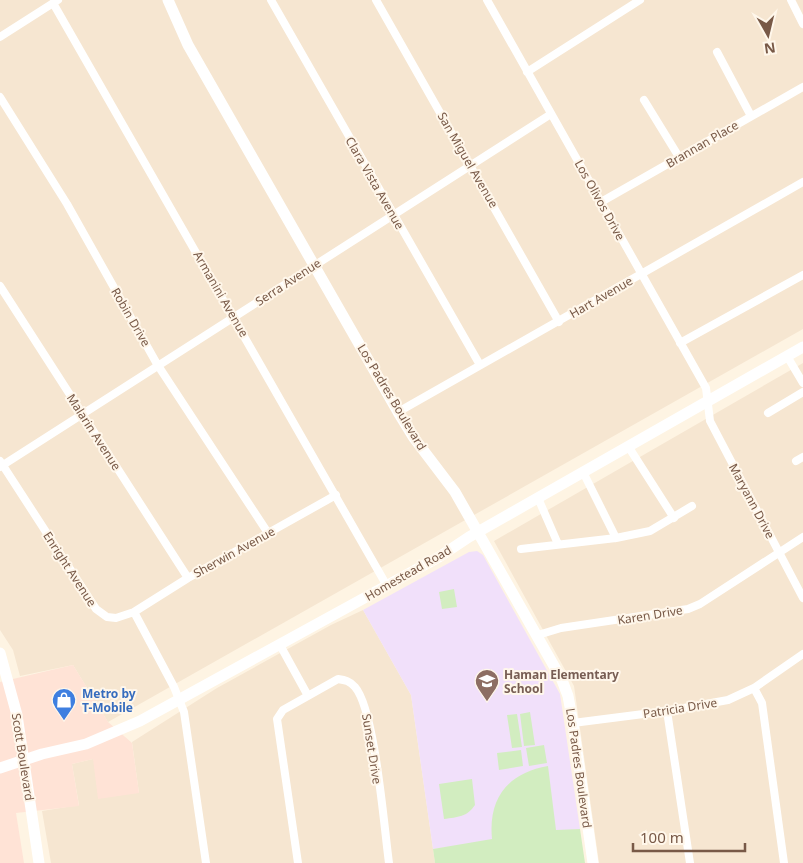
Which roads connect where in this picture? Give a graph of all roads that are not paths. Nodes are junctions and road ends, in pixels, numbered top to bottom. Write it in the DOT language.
graph roads {
  1 [pos="168,0"];
  2 [pos="271,0"];
  3 [pos="376,0"];
  4 [pos="640,0"];
  5 [pos="791,0"];
  6 [pos="488,1"];
  7 [pos="56,2"];
  8 [pos="803,24"];
  9 [pos="0,36"];
  10 [pos="717,52"];
  11 [pos="527,72"];
  12 [pos="803,88"];
  13 [pos="0,97"];
  14 [pos="644,100"];
  15 [pos="551,114"];
  16 [pos="751,116"];
  17 [pos="678,158"];
  18 [pos="471,165"];
  19 [pos="803,182"];
  20 [pos="601,202"];
  21 [pos="393,214"];
  22 [pos="315,264"];
  23 [pos="641,274"];
  24 [pos="803,275"];
  25 [pos="0,286"];
  26 [pos="235,316"];
  27 [pos="559,322"];
  28 [pos="680,343"];
  29 [pos="803,347"];
  30 [pos="787,356"];
  31 [pos="157,364"];
  32 [pos="480,365"];
  33 [pos="803,383"];
  34 [pos="803,392"];
  35 [pos="706,402"];
  36 [pos="398,412"];
  37 [pos="768,413"];
  38 [pos="82,415"];
  39 [pos="628,446"];
  40 [pos="1,464"];
  41 [pos="583,472"];
  42 [pos="336,495"];
  43 [pos="538,498"];
  44 [pos="692,506"];
  45 [pos="674,518"];
  46 [pos="478,532"];
  47 [pos="268,533"];
  48 [pos="803,537"];
  49 [pos="616,538"];
  50 [pos="558,544"];
  51 [pos="521,549"];
  52 [pos="778,552"];
  53 [pos="188,578"];
  54 [pos="387,586"];
  55 [pos="803,598"];
  56 [pos="134,612"];
  57 [pos="538,635"];
  58 [pos="280,645"];
  59 [pos="0,654"];
  60 [pos="803,654"];
  61 [pos="754,688"];
  62 [pos="307,694"];
  63 [pos="180,701"];
  64 [pos="667,711"];
  65 [pos="573,723"];
  66 [pos="25,760"];
  67 [pos="0,768"];
  68 [pos="39,863"];
  69 [pos="206,863"];
  70 [pos="298,863"];
  71 [pos="389,863"];
  72 [pos="593,863"];
  73 [pos="690,863"];
  74 [pos="784,863"];
  1 -- 22 [label="main road, Los Padres Boulevard"];
  2 -- 21 [label="street, Clara Vista Avenue"];
  3 -- 18 [label="street, San Miguel Avenue"];
  4 -- 11 [label="street"];
  5 -- 8 [label="street"];
  6 -- 11 [label="street, Los Olivos Drive"];
  7 -- 9 [label="street"];
  7 -- 26 [label="street, Armanini Avenue"];
  10 -- 16 [label="street"];
  11 -- 15 [label="street, Los Olivos Drive"];
  12 -- 16 [label="street, Brannan Place"];
  13 -- 31 [label="street, Robin Drive"];
  14 -- 17 [label="street"];
  15 -- 18 [label="street, Serra Avenue"];
  15 -- 20 [label="street, Los Olivos Drive"];
  16 -- 17 [label="street, Brannan Place"];
  17 -- 20 [label="street, Brannan Place"];
  18 -- 21 [label="street, Serra Avenue"];
  18 -- 27 [label="street, San Miguel Avenue"];
  19 -- 23 [label="street, Hart Avenue"];
  20 -- 23 [label="street, Los Olivos Drive"];
  21 -- 22 [label="street, Serra Avenue"];
  21 -- 32 [label="street, Clara Vista Avenue"];
  22 -- 26 [label="street, Serra Avenue"];
  22 -- 36 [label="main road, Los Padres Boulevard"];
  23 -- 27 [label="street, Hart Avenue"];
  23 -- 28 [label="street, Los Olivos Drive"];
  24 -- 28 [label="street"];
  25 -- 38 [label="street, Malarin Avenue"];
  26 -- 31 [label="street, Serra Avenue"];
  26 -- 42 [label="street, Armanini Avenue"];
  27 -- 32 [label="street, Hart Avenue"];
  28 -- 35 [label="street, Los Olivos Drive"];
  29 -- 30 [label="main road, Homestead Road"];
  30 -- 33 [label="street"];
  30 -- 35 [label="main road, Homestead Road"];
  31 -- 38 [label="street, Serra Avenue"];
  31 -- 47 [label="street, Robin Drive"];
  32 -- 36 [label="street, Hart Avenue"];
  34 -- 37 [label="street"];
  35 -- 39 [label="main road, Homestead Road"];
  35 -- 52 [label="street, Maryann Drive"];
  36 -- 46 [label="main road, Los Padres Boulevard"];
  38 -- 40 [label="street, Serra Avenue"];
  38 -- 53 [label="street, Malarin Avenue"];
  39 -- 41 [label="main road, Homestead Road"];
  39 -- 45 [label="street"];
  40 -- 56 [label="street, Enright Avenue"];
  41 -- 43 [label="main road, Homestead Road"];
  41 -- 49 [label="street"];
  42 -- 47 [label="street, Sherwin Avenue"];
  42 -- 54 [label="street, Armanini Avenue"];
  43 -- 46 [label="main road, Homestead Road"];
  43 -- 50 [label="street"];
  44 -- 45 [label="street"];
  45 -- 49 [label="street"];
  46 -- 54 [label="main road, Homestead Road"];
  46 -- 57 [label="main road, Los Padres Boulevard"];
  47 -- 53 [label="street, Sherwin Avenue"];
  48 -- 52 [label="street, Karen Drive"];
  49 -- 50 [label="street"];
  50 -- 51 [label="street"];
  52 -- 55 [label="street, Maryann Drive"];
  52 -- 57 [label="street, Karen Drive"];
  53 -- 56 [label="street, Sherwin Avenue"];
  54 -- 58 [label="main road, Homestead Road"];
  56 -- 63 [label="street"];
  57 -- 65 [label="main road, Los Padres Boulevard"];
  58 -- 62 [label="street"];
  58 -- 63 [label="main road, Homestead Road"];
  59 -- 66 [label="main road, Scott Boulevard"];
  60 -- 61 [label="street, Patricia Drive"];
  61 -- 64 [label="street, Patricia Drive"];
  61 -- 74 [label="street"];
  62 -- 70 [label="street"];
  62 -- 71 [label="street, Sunset Drive"];
  63 -- 66 [label="main road, Homestead Road"];
  63 -- 69 [label="street"];
  64 -- 65 [label="street, Patricia Drive"];
  64 -- 73 [label="street"];
  65 -- 72 [label="main road, Los Padres Boulevard"];
  66 -- 67 [label="main road, Homestead Road"];
  66 -- 68 [label="main road, Scott Boulevard"];
}
